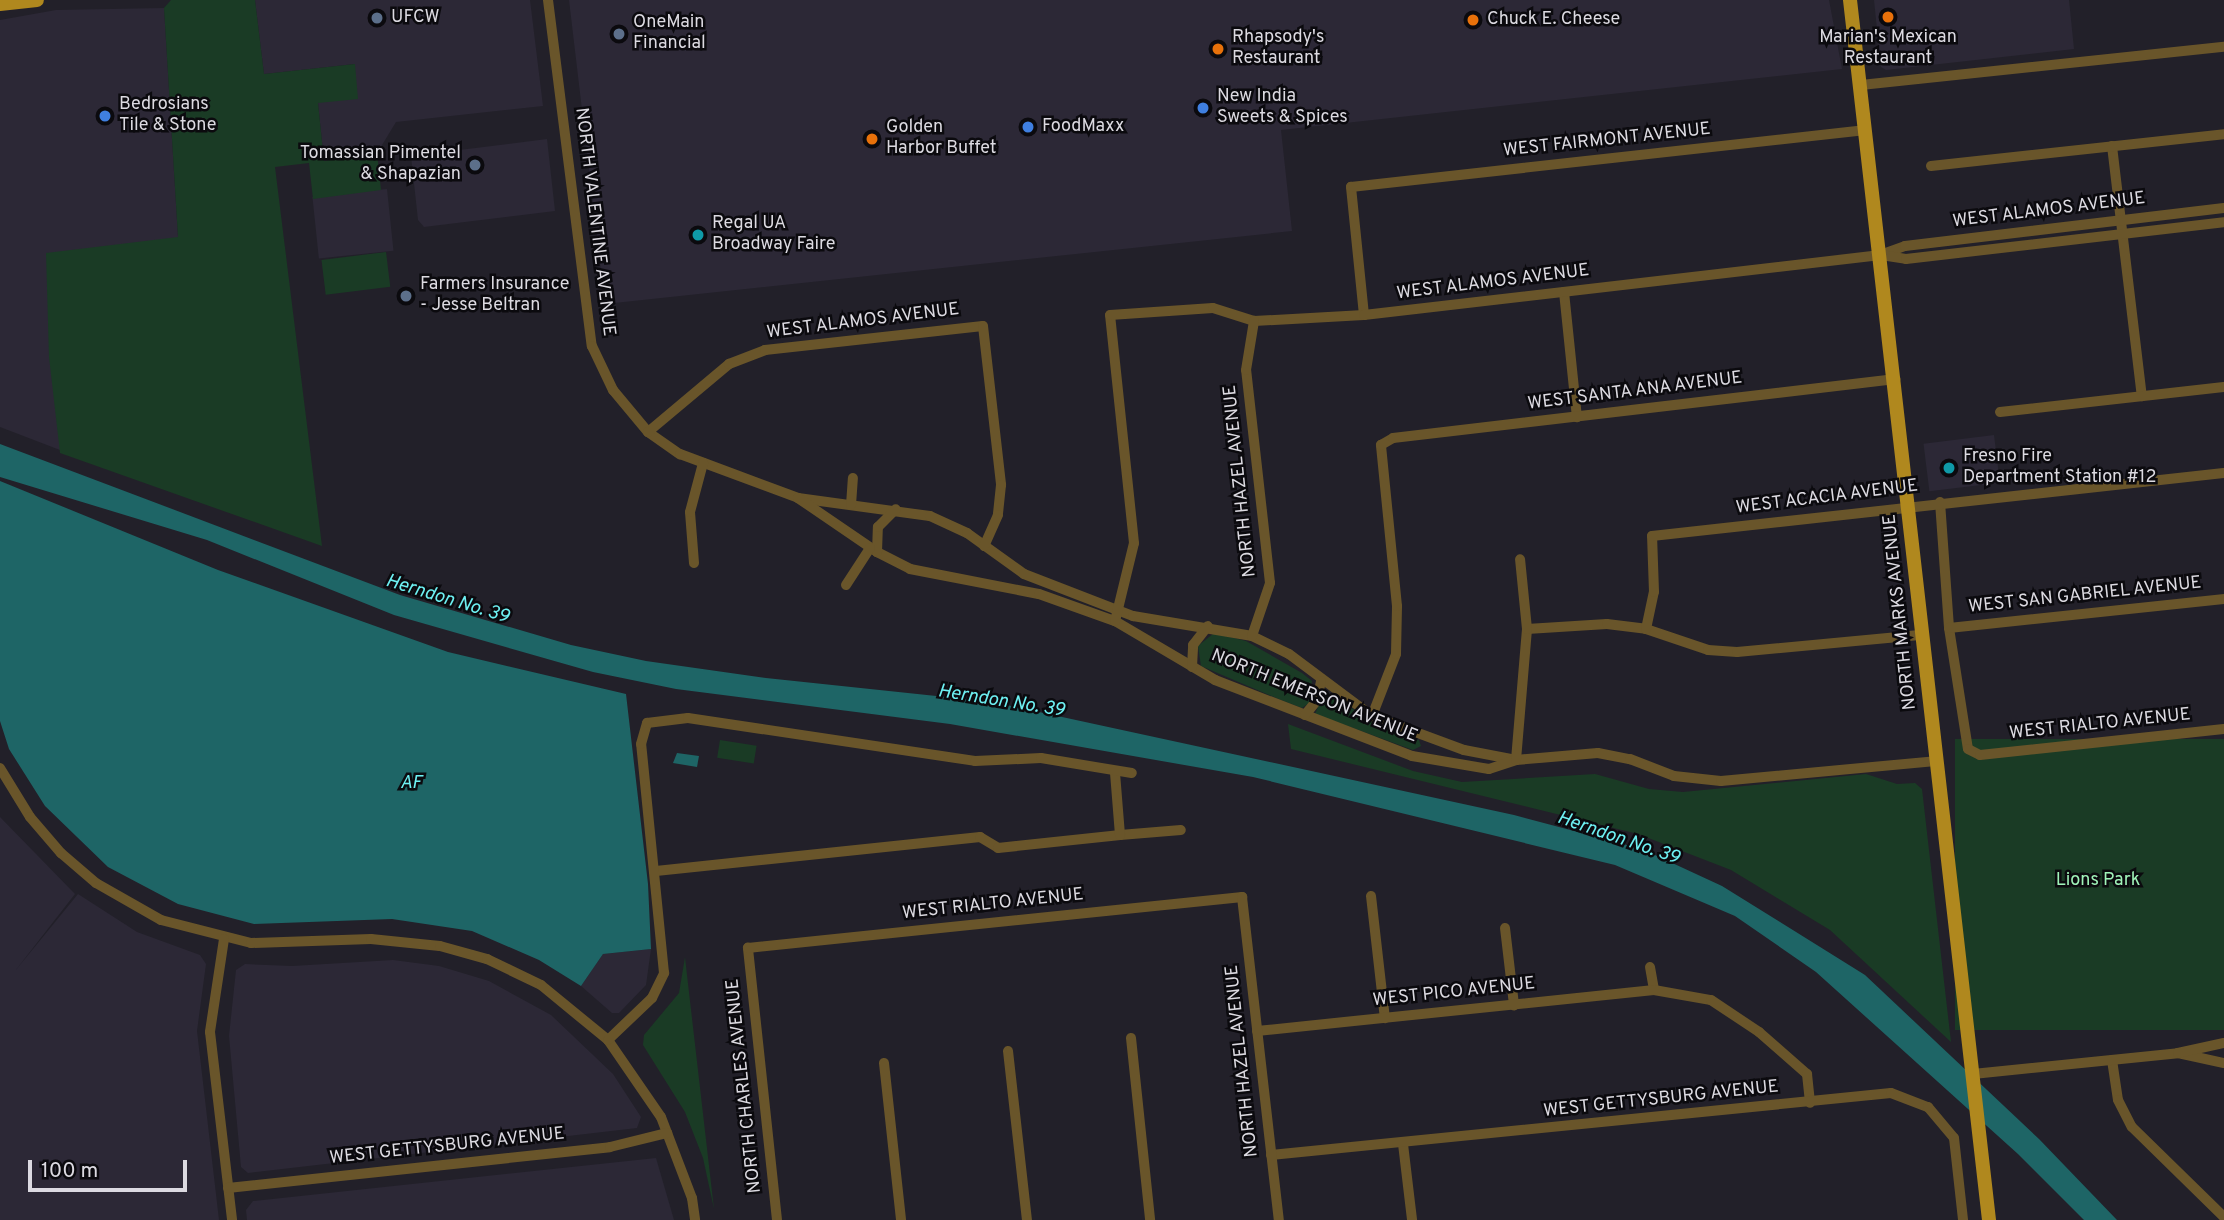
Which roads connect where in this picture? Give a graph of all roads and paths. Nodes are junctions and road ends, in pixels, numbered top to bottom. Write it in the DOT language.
graph roads {
  1 [pos="37,0"];
  2 [pos="548,0"];
  3 [pos="1850,0"];
  4 [pos="0,4"];
  5 [pos="2224,47"];
  6 [pos="1861,85"];
  7 [pos="1866,130"];
  8 [pos="2224,134"];
  9 [pos="2112,146"];
  10 [pos="1931,166"];
  11 [pos="2224,208"];
  12 [pos="2121,220"];
  13 [pos="2224,222"];
  14 [pos="2123,234"];
  15 [pos="1881,255"];
  16 [pos="1564,292"];
  17 [pos="1364,315"];
  18 [pos="1254,321"];
  19 [pos="1896,379"];
  20 [pos="2224,387"];
  21 [pos="2142,396"];
  22 [pos="2000,412"];
  23 [pos="1577,417"];
  24 [pos="648,432"];
  25 [pos="703,463"];
  26 [pos="2224,473"];
  27 [pos="853,478"];
  28 [pos="798,498"];
  29 [pos="1940,502"];
  30 [pos="851,505"];
  31 [pos="1909,505"];
  32 [pos="896,509"];
  33 [pos="984,546"];
  34 [pos="873,550"];
  35 [pos="1520,559"];
  36 [pos="694,564"];
  37 [pos="846,585"];
  38 [pos="2224,599"];
  39 [pos="1117,616"];
  40 [pos="1208,626"];
  41 [pos="1949,628"];
  42 [pos="1527,629"];
  43 [pos="1646,629"];
  44 [pos="1922,635"];
  45 [pos="1252,636"];
  46 [pos="1192,667"];
  47 [pos="1321,681"];
  48 [pos="1305,715"];
  49 [pos="1372,716"];
  50 [pos="2224,729"];
  51 [pos="1516,760"];
  52 [pos="1938,761"];
  53 [pos="0,768"];
  54 [pos="1132,773"];
  55 [pos="1115,774"];
  56 [pos="1181,830"];
  57 [pos="1121,835"];
  58 [pos="656,872"];
  59 [pos="1371,896"];
  60 [pos="1242,897"];
  61 [pos="1505,928"];
  62 [pos="224,939"];
  63 [pos="748,948"];
  64 [pos="1650,967"];
  65 [pos="1654,990"];
  66 [pos="1514,1005"];
  67 [pos="1385,1018"];
  68 [pos="1257,1031"];
  69 [pos="1131,1038"];
  70 [pos="608,1040"];
  71 [pos="2224,1044"];
  72 [pos="1007,1051"];
  73 [pos="2178,1053"];
  74 [pos="2112,1060"];
  75 [pos="884,1063"];
  76 [pos="2224,1063"];
  77 [pos="1973,1074"];
  78 [pos="1810,1103"];
  79 [pos="667,1133"];
  80 [pos="1403,1144"];
  81 [pos="1271,1155"];
  82 [pos="228,1188"];
  83 [pos="2224,1217"];
  84 [pos="232,1220"];
  85 [pos="695,1220"];
  86 [pos="777,1220"];
  87 [pos="901,1220"];
  88 [pos="1027,1220"];
  89 [pos="1150,1220"];
  90 [pos="1279,1220"];
  91 [pos="1412,1220"];
  92 [pos="1960,1220"];
  93 [pos="1989,1220"];
  1 -- 4 [label="main road"];
  2 -- 24 [label="street, NORTH VALENTINE AVENUE"];
  3 -- 6 [label="main road, NORTH MARKS AVENUE"];
  5 -- 6 [label="street"];
  6 -- 7 [label="main road, NORTH MARKS AVENUE"];
  7 -- 15 [label="main road, NORTH MARKS AVENUE"];
  7 -- 17 [label="street, WEST FAIRMONT AVENUE"];
  8 -- 9 [label="street"];
  9 -- 10 [label="street"];
  9 -- 12 [label="street"];
  11 -- 12 [label="street, WEST ALAMOS AVENUE"];
  12 -- 14 [label="street"];
  12 -- 15 [label="street, WEST ALAMOS AVENUE"];
  13 -- 14 [label="street, WEST ALAMOS AVENUE"];
  14 -- 15 [label="street, WEST ALAMOS AVENUE"];
  14 -- 21 [label="street"];
  15 -- 16 [label="street, WEST ALAMOS AVENUE"];
  15 -- 19 [label="main road, NORTH MARKS AVENUE"];
  16 -- 17 [label="street, WEST ALAMOS AVENUE"];
  16 -- 23 [label="street"];
  17 -- 18 [label="street, WEST ALAMOS AVENUE"];
  18 -- 39 [label="street, WEST ALAMOS AVENUE"];
  18 -- 45 [label="street, NORTH HAZEL AVENUE"];
  19 -- 23 [label="street, WEST SANTA ANA AVENUE"];
  19 -- 31 [label="main road, NORTH MARKS AVENUE"];
  20 -- 21 [label="street"];
  21 -- 22 [label="street"];
  23 -- 49 [label="street, WEST SANTA ANA AVENUE"];
  24 -- 25 [label="street, NORTH EMERSON AVENUE"];
  24 -- 33 [label="street, WEST ALAMOS AVENUE"];
  25 -- 28 [label="street, NORTH EMERSON AVENUE"];
  25 -- 36 [label="street"];
  26 -- 29 [label="street, WEST ACACIA AVENUE"];
  27 -- 30 [label="street"];
  28 -- 30 [label="street, NORTH EMERSON AVENUE"];
  28 -- 34 [label="street, NORTH EMERSON AVENUE"];
  29 -- 31 [label="street, WEST ACACIA AVENUE"];
  29 -- 41 [label="street"];
  30 -- 32 [label="street, NORTH EMERSON AVENUE"];
  31 -- 43 [label="street, WEST ACACIA AVENUE"];
  31 -- 44 [label="main road, NORTH MARKS AVENUE"];
  32 -- 33 [label="street, NORTH EMERSON AVENUE"];
  32 -- 34 [label="street"];
  33 -- 39 [label="street, NORTH EMERSON AVENUE"];
  34 -- 37 [label="street"];
  34 -- 39 [label="street, NORTH EMERSON AVENUE"];
  35 -- 42 [label="street"];
  38 -- 41 [label="street, WEST SAN GABRIEL AVENUE"];
  39 -- 40 [label="street, NORTH EMERSON AVENUE"];
  39 -- 46 [label="street, NORTH EMERSON AVENUE"];
  40 -- 45 [label="street, NORTH EMERSON AVENUE"];
  40 -- 46 [label="street"];
  41 -- 50 [label="street, WEST RIALTO AVENUE"];
  42 -- 43 [label="street"];
  42 -- 51 [label="street"];
  43 -- 44 [label="street"];
  44 -- 52 [label="main road, NORTH MARKS AVENUE"];
  45 -- 47 [label="street, NORTH EMERSON AVENUE"];
  46 -- 48 [label="street, NORTH EMERSON AVENUE"];
  47 -- 48 [label="street"];
  47 -- 49 [label="street, NORTH EMERSON AVENUE"];
  48 -- 51 [label="street, NORTH EMERSON AVENUE"];
  49 -- 51 [label="street, NORTH EMERSON AVENUE"];
  51 -- 52 [label="street, NORTH EMERSON AVENUE"];
  52 -- 77 [label="main road, NORTH MARKS AVENUE"];
  53 -- 62 [label="street"];
  54 -- 55 [label="street"];
  55 -- 57 [label="street"];
  55 -- 58 [label="street"];
  56 -- 57 [label="street"];
  57 -- 58 [label="street"];
  58 -- 70 [label="street"];
  59 -- 67 [label="street"];
  60 -- 63 [label="street, WEST RIALTO AVENUE"];
  60 -- 68 [label="street, NORTH HAZEL AVENUE"];
  61 -- 66 [label="street"];
  62 -- 70 [label="street"];
  62 -- 82 [label="street"];
  63 -- 86 [label="street, NORTH CHARLES AVENUE"];
  64 -- 65 [label="street"];
  65 -- 66 [label="street, WEST PICO AVENUE"];
  65 -- 78 [label="street, WEST PICO AVENUE"];
  66 -- 67 [label="street, WEST PICO AVENUE"];
  67 -- 68 [label="street, WEST PICO AVENUE"];
  68 -- 81 [label="street, NORTH HAZEL AVENUE"];
  69 -- 89 [label="street"];
  70 -- 79 [label="street"];
  71 -- 73 [label="street"];
  72 -- 88 [label="street"];
  73 -- 74 [label="street"];
  73 -- 76 [label="street"];
  74 -- 77 [label="street"];
  74 -- 83 [label="street"];
  75 -- 87 [label="street"];
  77 -- 93 [label="main road, NORTH MARKS AVENUE"];
  78 -- 80 [label="street, WEST GETTYSBURG AVENUE"];
  78 -- 92 [label="street, WEST GETTYSBURG AVENUE"];
  79 -- 82 [label="street, WEST GETTYSBURG AVENUE"];
  79 -- 85 [label="street"];
  80 -- 81 [label="street, WEST GETTYSBURG AVENUE"];
  80 -- 91 [label="street"];
  81 -- 90 [label="street, NORTH HAZEL AVENUE"];
  82 -- 84 [label="street"];
}
